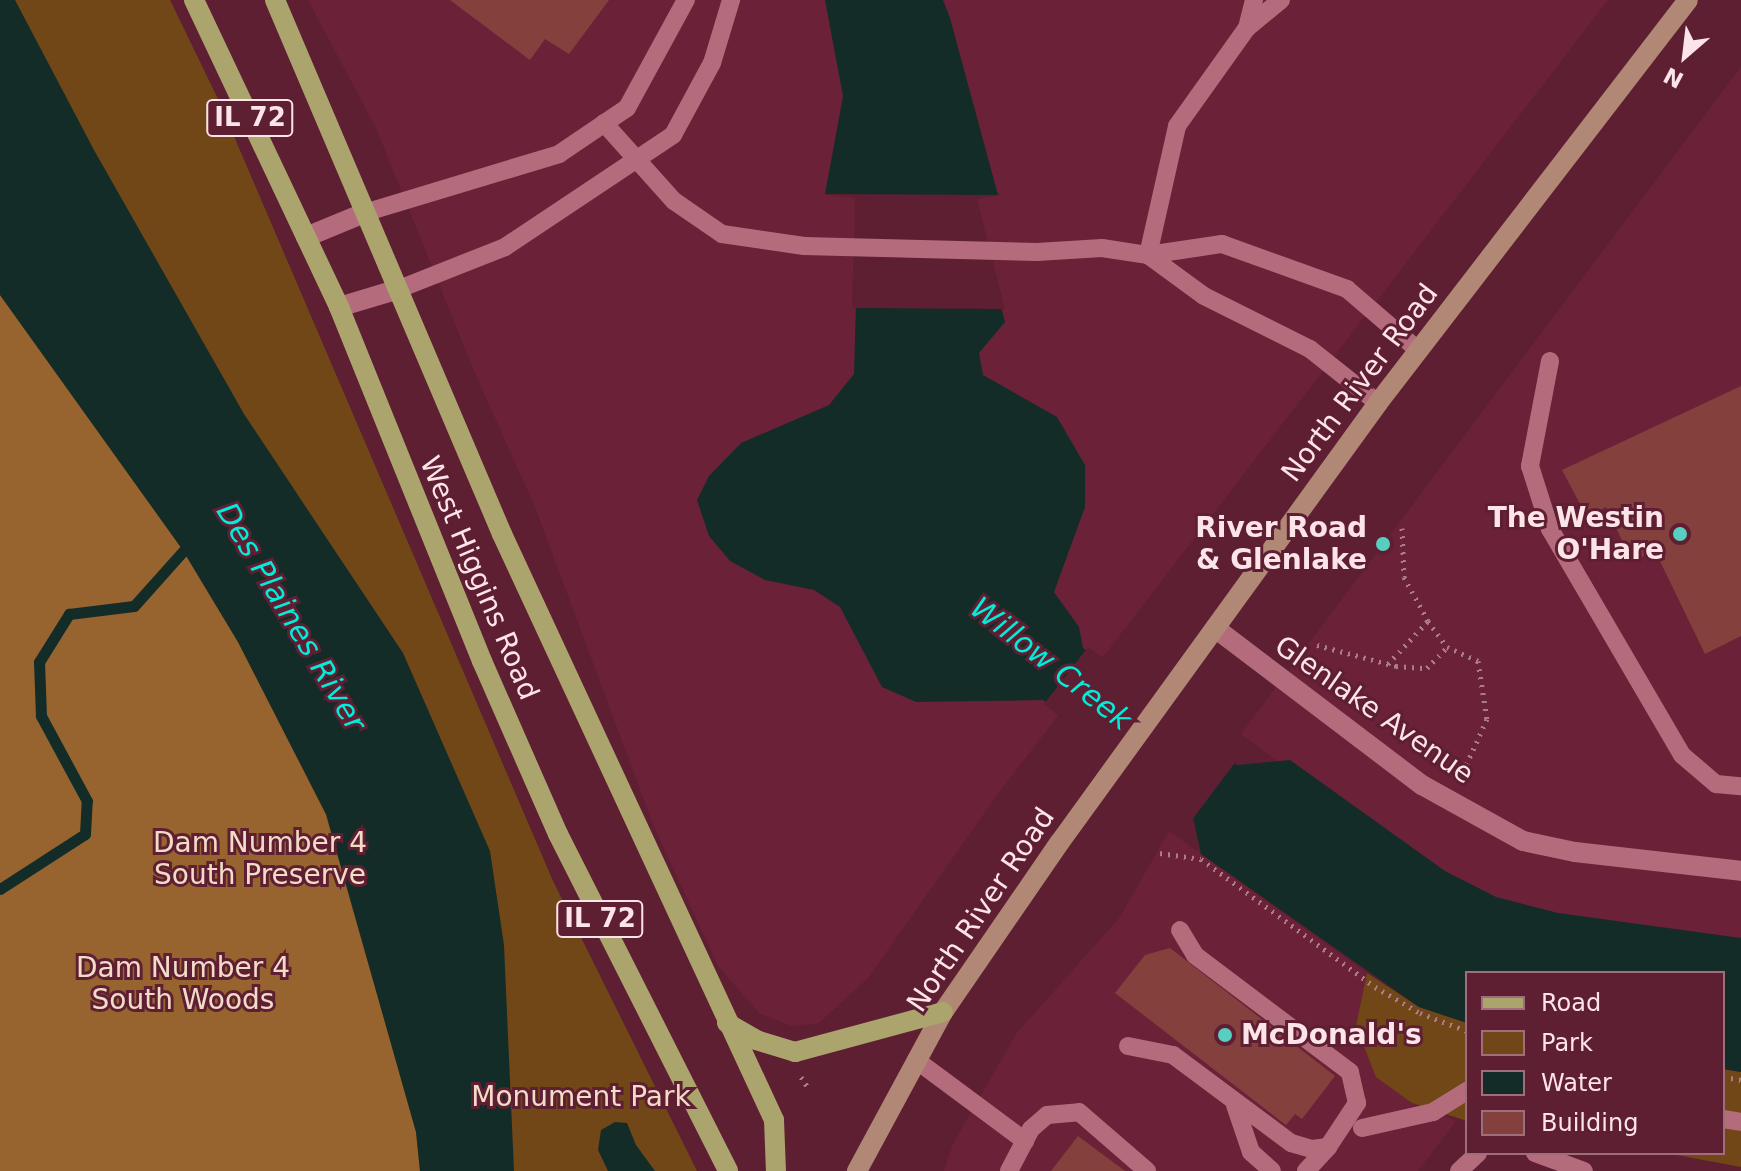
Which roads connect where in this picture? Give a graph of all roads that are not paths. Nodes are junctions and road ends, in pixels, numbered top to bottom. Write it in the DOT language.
graph roads {
  1 [pos="194,0"];
  2 [pos="275,0"];
  3 [pos="686,0"];
  4 [pos="731,0"];
  5 [pos="1254,0"];
  6 [pos="1281,0"];
  7 [pos="1688,0"];
  8 [pos="1247,28"];
  9 [pos="604,123"];
  10 [pos="636,162"];
  11 [pos="364,213"];
  12 [pos="306,237"];
  13 [pos="1148,255"];
  14 [pos="399,289"];
  15 [pos="339,307"];
  16 [pos="1418,350"];
  17 [pos="1550,361"];
  18 [pos="1378,403"];
  19 [pos="1215,628"];
  20 [pos="1741,786"];
  21 [pos="1741,871"];
  22 [pos="1180,930"];
  23 [pos="943,1012"];
  24 [pos="727,1023"];
  25 [pos="1128,1046"];
  26 [pos="916,1060"];
  27 [pos="1465,1092"];
  28 [pos="1231,1099"];
  29 [pos="1362,1128"];
  30 [pos="1025,1141"];
  31 [pos="1328,1147"];
  32 [pos="1476,1155"];
  33 [pos="1540,1155"];
  34 [pos="728,1171"];
  35 [pos="776,1171"];
  36 [pos="857,1171"];
  37 [pos="1009,1171"];
  38 [pos="1147,1171"];
  39 [pos="1272,1171"];
  40 [pos="1306,1171"];
  41 [pos="1459,1171"];
  42 [pos="1584,1171"];
  1 -- 12 [label="main road, West Higgins Road / IL 72"];
  2 -- 11 [label="main road, West Higgins Road / IL 72"];
  3 -- 9 [label="lane"];
  4 -- 10 [label="lane"];
  5 -- 8 [label="lane"];
  6 -- 8 [label="lane"];
  7 -- 16 [label="main road, North River Road"];
  8 -- 13 [label="lane"];
  9 -- 10 [label="lane"];
  9 -- 11 [label="lane"];
  10 -- 13 [label="lane"];
  10 -- 14 [label="lane"];
  11 -- 12 [label="street"];
  11 -- 14 [label="main road, West Higgins Road / IL 72"];
  12 -- 15 [label="main road, West Higgins Road / IL 72"];
  13 -- 16 [label="lane"];
  13 -- 18 [label="lane"];
  14 -- 15 [label="street"];
  14 -- 24 [label="main road, West Higgins Road / IL 72"];
  15 -- 34 [label="main road, West Higgins Road / IL 72"];
  16 -- 18 [label="main road, North River Road"];
  17 -- 20 [label="lane"];
  18 -- 19 [label="main road, North River Road"];
  19 -- 21 [label="street, Glenlake Avenue"];
  19 -- 23 [label="main road, North River Road"];
  22 -- 31 [label="lane"];
  23 -- 24 [label="main road"];
  23 -- 26 [label="main road, North River Road"];
  24 -- 35 [label="main road, West Higgins Road / IL 72"];
  25 -- 28 [label="lane"];
  26 -- 30 [label="lane"];
  26 -- 36 [label="main road, North River Road"];
  27 -- 29 [label="lane"];
  28 -- 31 [label="lane"];
  28 -- 39 [label="lane"];
  30 -- 37 [label="lane"];
  30 -- 38 [label="lane"];
  31 -- 40 [label="lane"];
  32 -- 41 [label="lane"];
  33 -- 42 [label="lane"];
}
